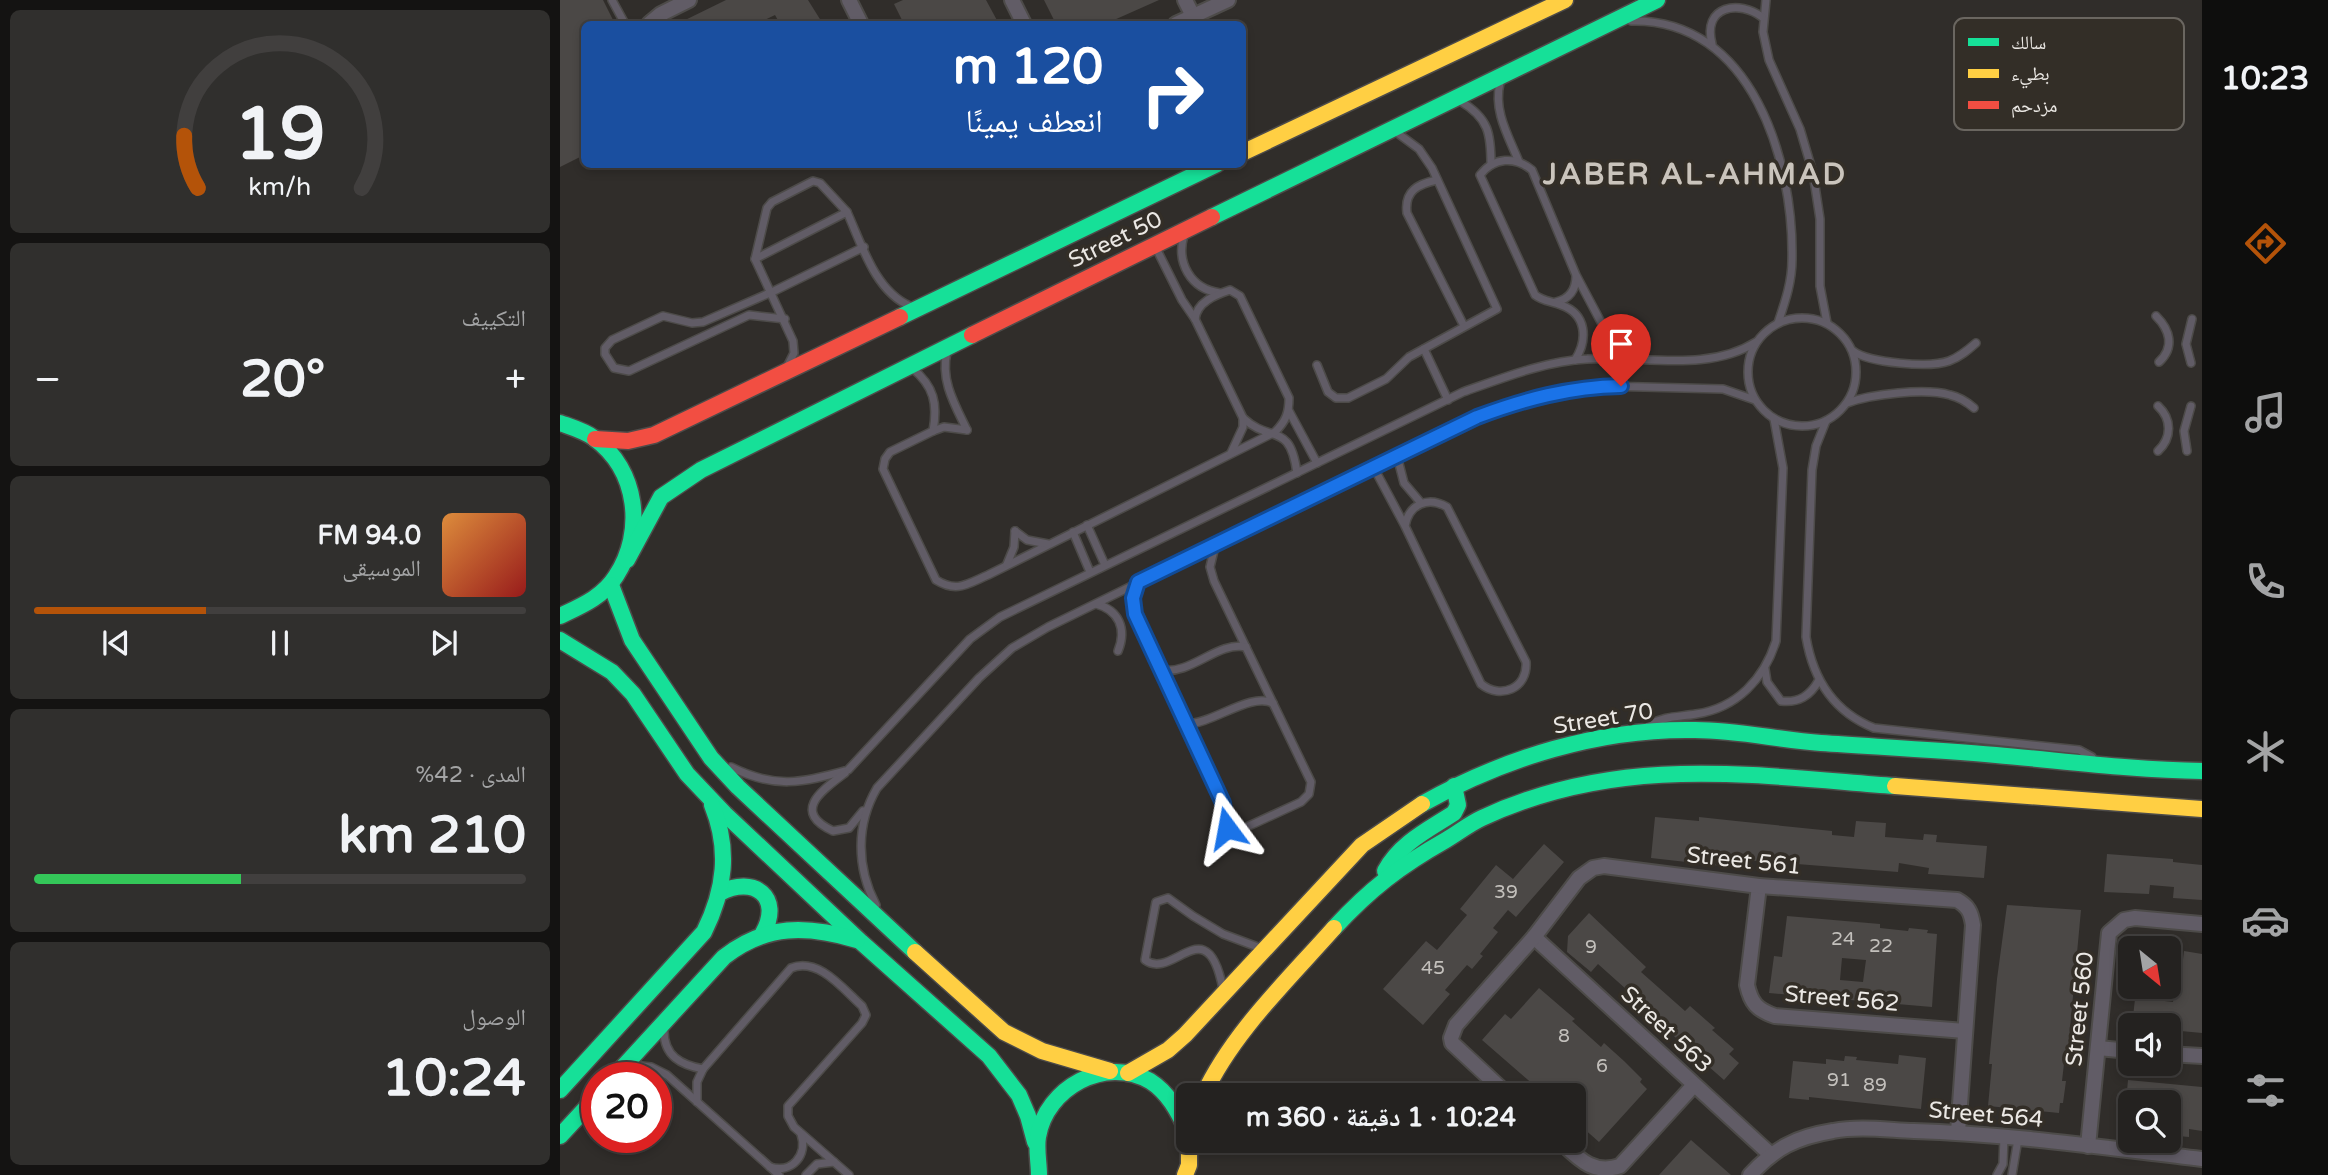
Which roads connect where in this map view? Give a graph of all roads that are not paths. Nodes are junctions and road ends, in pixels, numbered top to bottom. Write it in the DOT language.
graph roads {
  1 [pos="612,0"];
  2 [pos="689,0"];
  3 [pos="849,0"];
  4 [pos="1012,0"];
  5 [pos="1185,0"];
  6 [pos="1228,0"];
  7 [pos="1565,0"];
  8 [pos="1657,0"];
  9 [pos="1766,0"];
  10 [pos="1193,16"];
  11 [pos="1762,18"];
  12 [pos="623,21"];
  13 [pos="653,21"];
  14 [pos="860,21"];
  15 [pos="1022,21"];
  16 [pos="1182,21"];
  17 [pos="1606,24"];
  18 [pos="1712,44"];
  19 [pos="1502,75"];
  20 [pos="1453,99"];
  21 [pos="1391,129"];
  22 [pos="1246,151"];
  23 [pos="1519,162"];
  24 [pos="1491,165"];
  25 [pos="1209,168"];
  26 [pos="1437,180"];
  27 [pos="847,212"];
  28 [pos="1186,229"];
  29 [pos="1155,246"];
  30 [pos="864,247"];
  31 [pos="755,259"];
  32 [pos="1576,275"];
  33 [pos="772,292"];
  34 [pos="1220,293"];
  35 [pos="1551,303"];
  36 [pos="917,307"];
  37 [pos="2156,316"];
  38 [pos="2192,318"];
  39 [pos="785,319"];
  40 [pos="1195,319"];
  41 [pos="1778,323"];
  42 [pos="1827,323"];
  43 [pos="1464,326"];
  44 [pos="1756,342"];
  45 [pos="1976,342"];
  46 [pos="948,346"];
  47 [pos="1424,349"];
  48 [pos="1852,351"];
  49 [pos="1620,358"];
  50 [pos="1575,360"];
  51 [pos="2159,362"];
  52 [pos="2191,363"];
  53 [pos="1317,365"];
  54 [pos="908,366"];
  55 [pos="782,374"];
  56 [pos="1448,400"];
  57 [pos="1755,400"];
  58 [pos="1846,403"];
  59 [pos="2158,406"];
  60 [pos="2191,406"];
  61 [pos="1974,408"];
  62 [pos="1289,411"];
  63 [pos="1243,418"];
  64 [pos="1774,419"];
  65 [pos="1826,421"];
  66 [pos="562,422"];
  67 [pos="933,430"];
  68 [pos="1275,432"];
  69 [pos="595,439"];
  70 [pos="2158,451"];
  71 [pos="2187,451"];
  72 [pos="1230,454"];
  73 [pos="1397,456"];
  74 [pos="1317,463"];
  75 [pos="1374,468"];
  76 [pos="1297,472"];
  77 [pos="1421,503"];
  78 [pos="1087,526"];
  79 [pos="1405,526"];
  80 [pos="1073,533"];
  81 [pos="1048,544"];
  82 [pos="1215,545"];
  83 [pos="627,560"];
  84 [pos="1007,565"];
  85 [pos="1105,565"];
  86 [pos="1090,572"];
  87 [pos="1138,582"];
  88 [pos="611,585"];
  89 [pos="1095,604"];
  90 [pos="560,616"];
  91 [pos="560,640"];
  92 [pos="1246,647"];
  93 [pos="1118,651"];
  94 [pos="1765,669"];
  95 [pos="1160,670"];
  96 [pos="1819,680"];
  97 [pos="1273,704"];
  98 [pos="1186,724"];
  99 [pos="1632,734"];
  100 [pos="711,758"];
  101 [pos="2108,766"];
  102 [pos="848,770"];
  103 [pos="2202,771"];
  104 [pos="1454,786"];
  105 [pos="708,797"];
  106 [pos="867,805"];
  107 [pos="2202,809"];
  108 [pos="1383,880"];
  109 [pos="1759,886"];
  110 [pos="720,893"];
  111 [pos="2202,924"];
  112 [pos="893,932"];
  113 [pos="763,933"];
  114 [pos="1534,937"];
  115 [pos="861,942"];
  116 [pos="1264,949"];
  117 [pos="1224,994"];
  118 [pos="667,1020"];
  119 [pos="1965,1031"];
  120 [pos="2098,1048"];
  121 [pos="2118,1050"];
  122 [pos="2181,1055"];
  123 [pos="2202,1056"];
  124 [pos="627,1062"];
  125 [pos="703,1069"];
  126 [pos="1110,1072"];
  127 [pos="1128,1073"];
  128 [pos="672,1079"];
  129 [pos="1210,1083"];
  130 [pos="1496,1083"];
  131 [pos="1694,1085"];
  132 [pos="560,1090"];
  133 [pos="697,1102"];
  134 [pos="1176,1105"];
  135 [pos="581,1113"];
  136 [pos="1958,1132"];
  137 [pos="800,1133"];
  138 [pos="560,1136"];
  139 [pos="2011,1138"];
  140 [pos="2088,1146"];
  141 [pos="1035,1149"];
  142 [pos="1573,1153"];
  143 [pos="1770,1154"];
  144 [pos="2202,1159"];
  145 [pos="834,1162"];
  146 [pos="769,1167"];
  147 [pos="779,1175"];
  148 [pos="806,1175"];
  149 [pos="849,1175"];
  150 [pos="1028,1175"];
  151 [pos="1039,1175"];
  152 [pos="1750,1175"];
  153 [pos="1997,1175"];
  154 [pos="2012,1175"];
  1 -- 12 [label="lane"];
  2 -- 13 [label="street"];
  3 -- 14 [label="street"];
  4 -- 15 [label="street"];
  5 -- 10 [label="street"];
  6 -- 10 [label="street"];
  7 -- 22 [label="main road"];
  8 -- 17 [label="main road, Street 50"];
  9 -- 11 [label="lane"];
  10 -- 16 [label="street"];
  11 -- 18 [label="lane"];
  11 -- 42 [label="lane"];
  17 -- 18 [label="lane"];
  17 -- 19 [label="main road, Street 50"];
  18 -- 41 [label="lane"];
  19 -- 20 [label="main road, Street 50"];
  19 -- 23 [label="lane"];
  20 -- 21 [label="main road, Street 50"];
  20 -- 24 [label="lane"];
  21 -- 26 [label="lane"];
  21 -- 28 [label="main road, Street 50"];
  23 -- 24 [label="lane"];
  23 -- 32 [label="lane"];
  24 -- 35 [label="lane"];
  25 -- 36 [label="main road, Street 50"];
  26 -- 43 [label="lane"];
  26 -- 43 [label="lane"];
  27 -- 30 [label="lane"];
  27 -- 31 [label="lane"];
  27 -- 31 [label="lane"];
  28 -- 29 [label="main road, Street 50"];
  28 -- 34 [label="lane"];
  29 -- 40 [label="lane"];
  29 -- 46 [label="main road, Street 50"];
  30 -- 33 [label="lane"];
  30 -- 36 [label="lane"];
  31 -- 33 [label="lane"];
  32 -- 35 [label="lane"];
  32 -- 49 [label="lane"];
  33 -- 39 [label="lane"];
  33 -- 39 [label="lane"];
  34 -- 40 [label="lane"];
  34 -- 62 [label="lane"];
  35 -- 50 [label="lane"];
  36 -- 55 [label="main road, Street 50"];
  37 -- 51 [label="lane"];
  38 -- 52 [label="lane"];
  39 -- 55 [label="lane"];
  40 -- 63 [label="lane"];
  41 -- 42 [label="lane"];
  41 -- 44 [label="lane"];
  42 -- 48 [label="lane"];
  43 -- 47 [label="lane"];
  44 -- 49 [label="lane"];
  44 -- 57 [label="lane"];
  45 -- 48 [label="lane"];
  46 -- 54 [label="main road, Street 50"];
  46 -- 67 [label="lane"];
  47 -- 53 [label="lane"];
  47 -- 56 [label="lane"];
  48 -- 58 [label="lane"];
  49 -- 50 [label="lane"];
  50 -- 56 [label="lane"];
  54 -- 67 [label="lane"];
  54 -- 83 [label="main road, Street 50"];
  55 -- 69 [label="main road, Street 50"];
  56 -- 74 [label="lane"];
  57 -- 64 [label="lane"];
  57 -- 73 [label="lane"];
  58 -- 61 [label="lane"];
  58 -- 65 [label="lane"];
  59 -- 70 [label="lane"];
  60 -- 71 [label="lane"];
  62 -- 68 [label="lane"];
  62 -- 74 [label="lane"];
  63 -- 68 [label="lane"];
  63 -- 72 [label="lane"];
  64 -- 65 [label="lane"];
  64 -- 94 [label="lane"];
  65 -- 96 [label="lane"];
  66 -- 69 [label="main road"];
  67 -- 84 [label="lane"];
  68 -- 72 [label="lane"];
  68 -- 76 [label="lane"];
  69 -- 83 [label="main road"];
  72 -- 78 [label="lane"];
  73 -- 75 [label="lane"];
  73 -- 77 [label="lane"];
  74 -- 76 [label="lane"];
  75 -- 79 [label="lane"];
  75 -- 82 [label="lane"];
  76 -- 85 [label="lane"];
  77 -- 79 [label="lane"];
  77 -- 79 [label="lane"];
  78 -- 80 [label="lane"];
  78 -- 85 [label="lane"];
  80 -- 81 [label="lane"];
  80 -- 86 [label="lane"];
  81 -- 84 [label="lane"];
  81 -- 84 [label="lane"];
  82 -- 87 [label="lane"];
  82 -- 92 [label="lane"];
  83 -- 88 [label="main road"];
  85 -- 86 [label="lane"];
  86 -- 102 [label="lane"];
  87 -- 89 [label="lane"];
  87 -- 95 [label="lane"];
  88 -- 90 [label="main road"];
  88 -- 100 [label="main road"];
  89 -- 93 [label="lane"];
  89 -- 106 [label="lane"];
  91 -- 105 [label="main road"];
  92 -- 95 [label="lane"];
  92 -- 97 [label="lane"];
  94 -- 96 [label="lane"];
  94 -- 99 [label="lane"];
  95 -- 98 [label="lane"];
  96 -- 101 [label="lane"];
  97 -- 98 [label="lane"];
  97 -- 98 [label="lane"];
  99 -- 101 [label="main road, Street 70"];
  99 -- 104 [label="main road, Street 70"];
  100 -- 102 [label="lane"];
  100 -- 112 [label="main road"];
  101 -- 103 [label="main road, Street 70"];
  102 -- 106 [label="lane"];
  104 -- 108 [label="main road"];
  104 -- 116 [label="main road, Street 70"];
  105 -- 110 [label="main road"];
  105 -- 115 [label="main road"];
  106 -- 112 [label="lane"];
  107 -- 108 [label="main road"];
  108 -- 129 [label="main road"];
  109 -- 114 [label="street, Street 561"];
  109 -- 119 [label="street, Street 562"];
  109 -- 119 [label="street, Street 561"];
  110 -- 113 [label="main road"];
  110 -- 132 [label="main road"];
  111 -- 120 [label="street, Street 560"];
  112 -- 126 [label="main road"];
  113 -- 115 [label="main road"];
  113 -- 118 [label="main road"];
  114 -- 130 [label="street, Street 561"];
  114 -- 131 [label="street, Street 563"];
  115 -- 141 [label="main road"];
  116 -- 117 [label="main road, Street 70"];
  116 -- 117 [label="lane"];
  117 -- 127 [label="main road, Street 70"];
  118 -- 124 [label="main road"];
  118 -- 125 [label="lane"];
  119 -- 136 [label="street, Street 561"];
  120 -- 121 [label="street"];
  120 -- 140 [label="street, Street 560"];
  122 -- 123 [label="street"];
  125 -- 133 [label="lane"];
  125 -- 137 [label="lane"];
  126 -- 127 [label="main road"];
  126 -- 141 [label="main road"];
  127 -- 134 [label="main road"];
  128 -- 133 [label="lane"];
  131 -- 142 [label="street"];
  131 -- 143 [label="street, Street 563"];
  133 -- 146 [label="lane"];
  135 -- 138 [label="main road"];
  136 -- 139 [label="street, Street 564"];
  136 -- 143 [label="street, Street 564"];
  137 -- 145 [label="lane"];
  137 -- 146 [label="lane"];
  139 -- 140 [label="street, Street 564"];
  139 -- 153 [label="lane"];
  139 -- 154 [label="lane"];
  140 -- 144 [label="street, Street 564"];
  141 -- 150 [label="main road"];
  141 -- 151 [label="main road"];
  143 -- 152 [label="street"];
  145 -- 148 [label="lane"];
  145 -- 149 [label="lane"];
  146 -- 147 [label="lane"];
}
